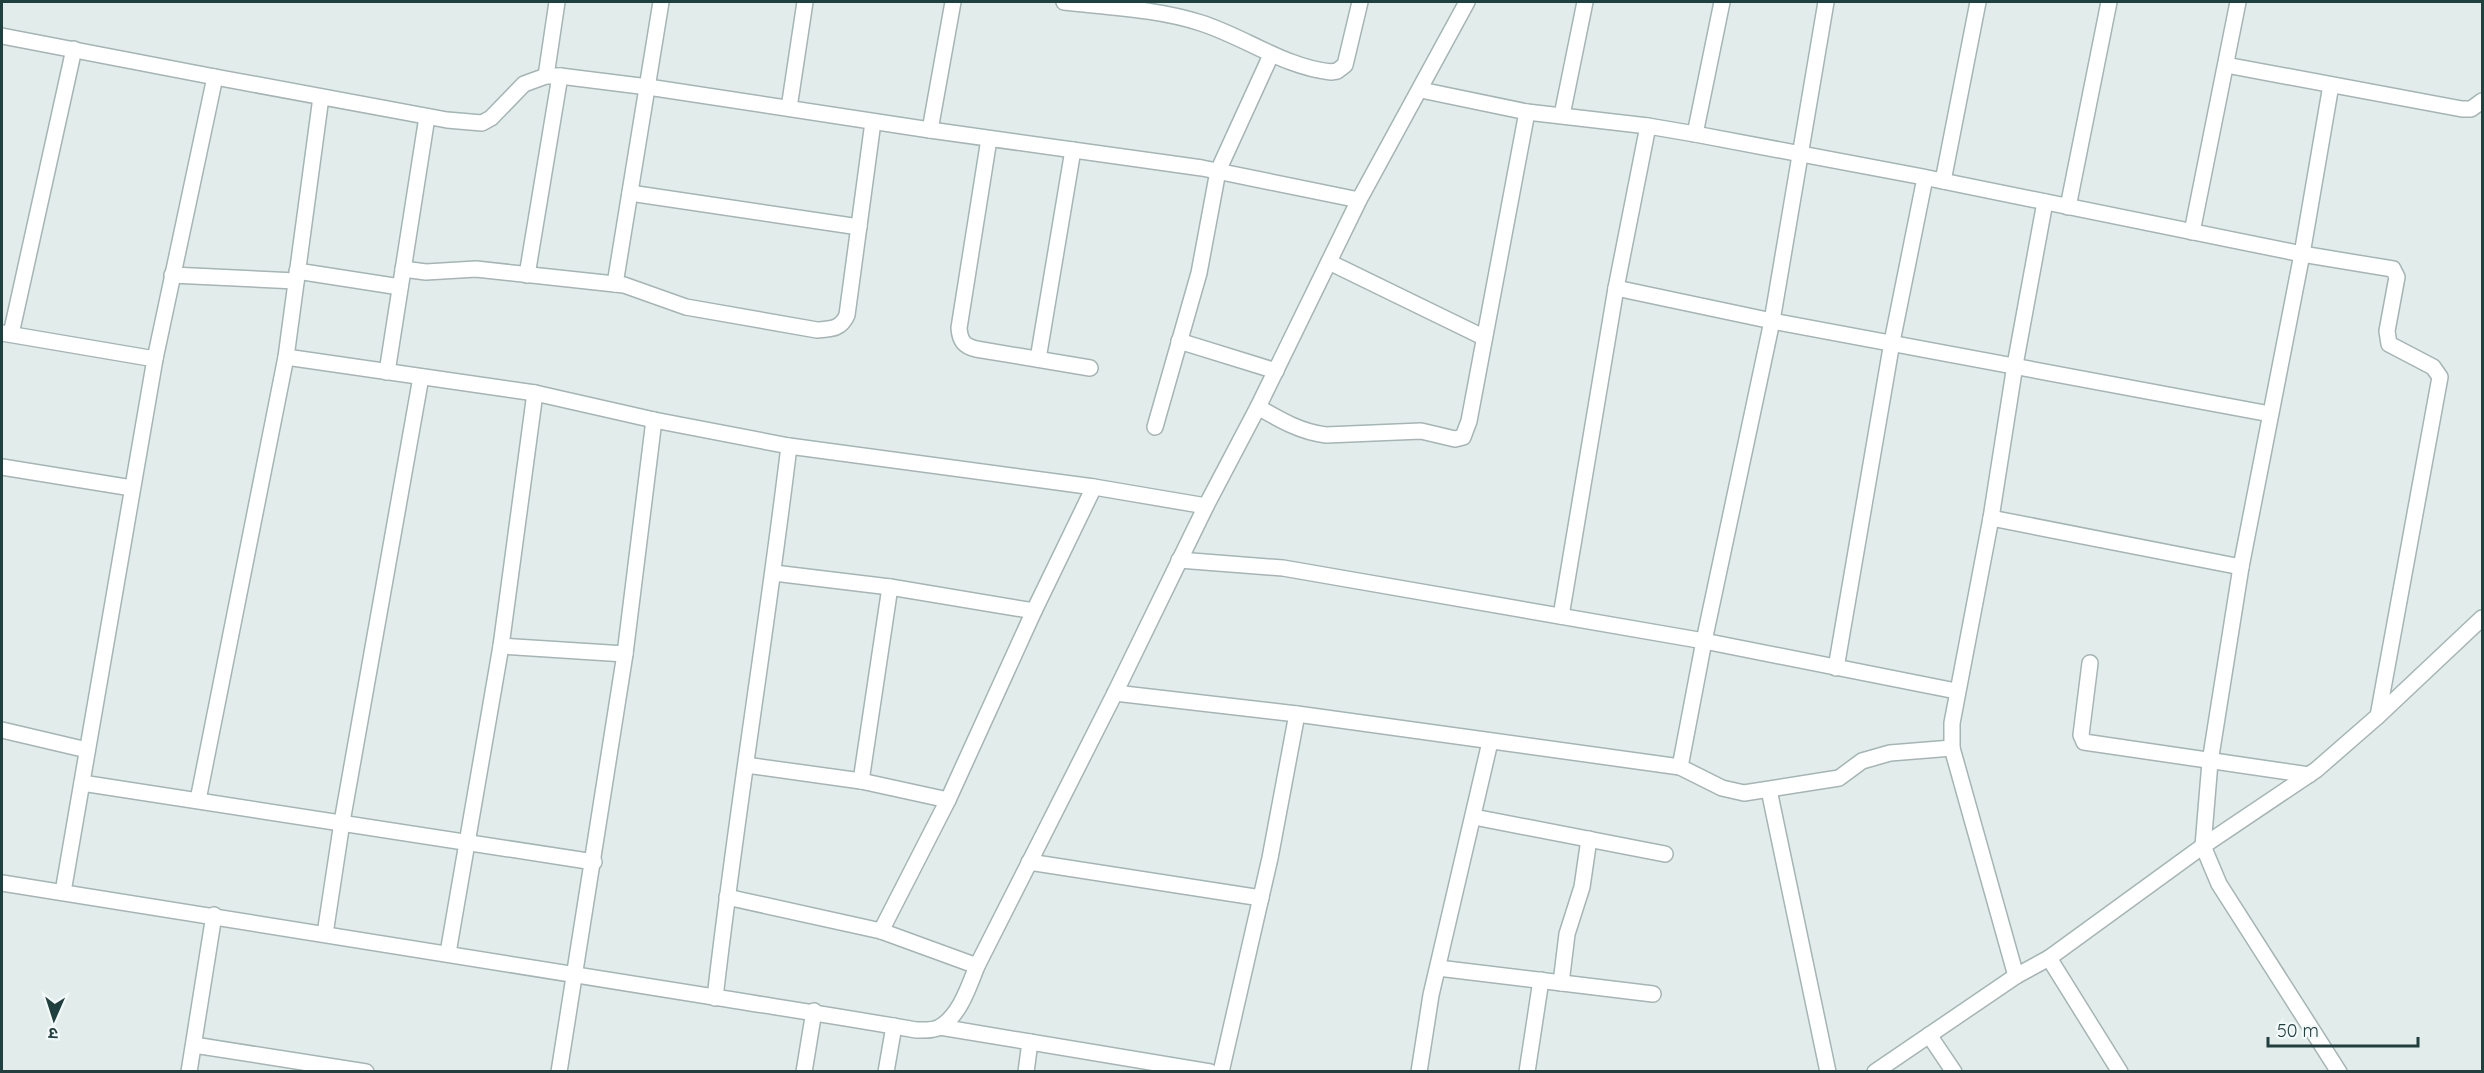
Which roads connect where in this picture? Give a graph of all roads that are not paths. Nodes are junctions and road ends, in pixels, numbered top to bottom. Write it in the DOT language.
graph roads {
  1 [pos="557,2"];
  2 [pos="661,2"];
  3 [pos="805,2"];
  4 [pos="953,2"];
  5 [pos="1064,2"];
  6 [pos="1360,2"];
  7 [pos="1467,2"];
  8 [pos="1586,2"];
  9 [pos="1722,2"];
  10 [pos="1826,2"];
  11 [pos="1978,2"];
  12 [pos="2109,2"];
  13 [pos="2238,2"];
  14 [pos="2,36"];
  15 [pos="74,50"];
  16 [pos="1271,55"];
  17 [pos="2226,65"];
  18 [pos="553,76"];
  19 [pos="215,77"];
  20 [pos="2331,86"];
  21 [pos="648,87"];
  22 [pos="1421,90"];
  23 [pos="321,97"];
  24 [pos="2482,101"];
  25 [pos="789,108"];
  26 [pos="1527,112"];
  27 [pos="1562,115"];
  28 [pos="427,117"];
  29 [pos="873,122"];
  30 [pos="1648,126"];
  31 [pos="930,130"];
  32 [pos="1695,134"];
  33 [pos="988,139"];
  34 [pos="1073,150"];
  35 [pos="1802,154"];
  36 [pos="1218,171"];
  37 [pos="1925,178"];
  38 [pos="1943,181"];
  39 [pos="630,193"];
  40 [pos="1359,200"];
  41 [pos="2045,202"];
  42 [pos="2068,207"];
  43 [pos="859,227"];
  44 [pos="2192,232"];
  45 [pos="2302,254"];
  46 [pos="1329,262"];
  47 [pos="403,269"];
  48 [pos="172,275"];
  49 [pos="527,275"];
  50 [pos="297,276"];
  51 [pos="615,284"];
  52 [pos="400,287"];
  53 [pos="1616,288"];
  54 [pos="1772,321"];
  55 [pos="6,334"];
  56 [pos="1484,337"];
  57 [pos="1179,341"];
  58 [pos="1892,342"];
  59 [pos="286,357"];
  60 [pos="155,358"];
  61 [pos="1038,359"];
  62 [pos="2015,365"];
  63 [pos="1090,368"];
  64 [pos="1276,371"];
  65 [pos="387,372"];
  66 [pos="421,377"];
  67 [pos="535,393"];
  68 [pos="1258,407"];
  69 [pos="2270,414"];
  70 [pos="654,420"];
  71 [pos="1155,427"];
  72 [pos="789,446"];
  73 [pos="2,467"];
  74 [pos="1094,487"];
  75 [pos="132,488"];
  76 [pos="1206,506"];
  77 [pos="1991,518"];
  78 [pos="1179,560"];
  79 [pos="2241,567"];
  80 [pos="774,573"];
  81 [pos="890,588"];
  82 [pos="1034,611"];
  83 [pos="1562,616"];
  84 [pos="2482,618"];
  85 [pos="1704,641"];
  86 [pos="501,646"];
  87 [pos="626,654"];
  88 [pos="2090,663"];
  89 [pos="1836,668"];
  90 [pos="1956,691"];
  91 [pos="1115,693"];
  92 [pos="1297,714"];
  93 [pos="2378,716"];
  94 [pos="2,730"];
  95 [pos="1490,742"];
  96 [pos="1952,748"];
  97 [pos="87,750"];
  98 [pos="2210,762"];
  99 [pos="746,765"];
  100 [pos="1680,767"];
  101 [pos="2309,775"];
  102 [pos="861,781"];
  103 [pos="82,783"];
  104 [pos="1769,790"];
  105 [pos="198,800"];
  106 [pos="948,800"];
  107 [pos="1474,817"];
  108 [pos="342,822"];
  109 [pos="1589,839"];
  110 [pos="467,843"];
  111 [pos="2203,846"];
  112 [pos="1665,854"];
  113 [pos="594,862"];
  114 [pos="1029,862"];
  115 [pos="2,883"];
  116 [pos="63,892"];
  117 [pos="727,897"];
  118 [pos="1261,897"];
  119 [pos="213,915"];
  120 [pos="881,931"];
  121 [pos="325,934"];
  122 [pos="448,953"];
  123 [pos="2049,958"];
  124 [pos="977,966"];
  125 [pos="1438,968"];
  126 [pos="574,973"];
  127 [pos="2016,976"];
  128 [pos="1541,980"];
  129 [pos="1561,983"];
  130 [pos="1653,994"];
  131 [pos="715,998"];
  132 [pos="814,1011"];
  133 [pos="894,1026"];
  134 [pos="940,1027"];
  135 [pos="1929,1035"];
  136 [pos="1030,1042"];
  137 [pos="194,1045"];
  138 [pos="1116,1064"];
  139 [pos="1186,1070"];
  140 [pos="189,1071"];
  141 [pos="366,1071"];
  142 [pos="559,1071"];
  143 [pos="804,1071"];
  144 [pos="886,1071"];
  145 [pos="1026,1071"];
  146 [pos="1210,1071"];
  147 [pos="1221,1071"];
  148 [pos="1419,1071"];
  149 [pos="1527,1071"];
  150 [pos="1828,1071"];
  151 [pos="1875,1071"];
  152 [pos="1954,1071"];
  153 [pos="2120,1071"];
  154 [pos="2339,1071"];
  1 -- 18 [label="street"];
  2 -- 21 [label="street"];
  3 -- 25 [label="street"];
  4 -- 31 [label="street"];
  5 -- 16 [label="street"];
  6 -- 16 [label="street"];
  7 -- 22 [label="street"];
  8 -- 27 [label="street"];
  9 -- 32 [label="street"];
  10 -- 35 [label="street"];
  11 -- 38 [label="street"];
  12 -- 42 [label="street"];
  13 -- 17 [label="street"];
  14 -- 15 [label="street"];
  15 -- 19 [label="street"];
  15 -- 55 [label="street"];
  16 -- 36 [label="street"];
  17 -- 20 [label="street"];
  17 -- 44 [label="street"];
  18 -- 21 [label="street"];
  18 -- 28 [label="street"];
  18 -- 49 [label="street"];
  19 -- 23 [label="street"];
  19 -- 48 [label="street"];
  20 -- 24 [label="street"];
  20 -- 45 [label="street"];
  21 -- 25 [label="street"];
  21 -- 39 [label="street"];
  22 -- 26 [label="street"];
  22 -- 40 [label="street"];
  23 -- 28 [label="street"];
  23 -- 50 [label="street"];
  25 -- 29 [label="street"];
  26 -- 27 [label="street"];
  26 -- 56 [label="street"];
  27 -- 30 [label="street"];
  28 -- 47 [label="street"];
  29 -- 31 [label="street"];
  29 -- 43 [label="street"];
  30 -- 32 [label="street"];
  30 -- 53 [label="street"];
  31 -- 33 [label="street"];
  32 -- 35 [label="street"];
  33 -- 34 [label="street"];
  33 -- 61 [label="street"];
  34 -- 36 [label="street"];
  34 -- 61 [label="street"];
  35 -- 37 [label="street"];
  35 -- 54 [label="street"];
  36 -- 40 [label="street"];
  36 -- 57 [label="street"];
  37 -- 38 [label="street"];
  37 -- 58 [label="street"];
  38 -- 41 [label="street"];
  39 -- 43 [label="street"];
  39 -- 51 [label="street"];
  40 -- 46 [label="street"];
  41 -- 42 [label="street"];
  41 -- 62 [label="street"];
  42 -- 44 [label="street"];
  43 -- 51 [label="street"];
  44 -- 45 [label="street"];
  45 -- 69 [label="street"];
  45 -- 93 [label="street"];
  46 -- 56 [label="street"];
  46 -- 64 [label="street"];
  47 -- 49 [label="street"];
  47 -- 52 [label="street"];
  48 -- 50 [label="street"];
  48 -- 60 [label="street"];
  49 -- 51 [label="street"];
  50 -- 52 [label="street"];
  50 -- 59 [label="street"];
  52 -- 65 [label="street"];
  53 -- 54 [label="street"];
  53 -- 83 [label="street"];
  54 -- 58 [label="street"];
  54 -- 85 [label="street"];
  55 -- 60 [label="street"];
  56 -- 68 [label="street"];
  57 -- 64 [label="street"];
  57 -- 71 [label="street"];
  58 -- 62 [label="street"];
  58 -- 89 [label="street"];
  59 -- 65 [label="street"];
  59 -- 105 [label="street"];
  60 -- 75 [label="street"];
  61 -- 63 [label="street"];
  62 -- 69 [label="street"];
  62 -- 77 [label="street"];
  64 -- 68 [label="street"];
  65 -- 66 [label="street"];
  66 -- 67 [label="street"];
  66 -- 108 [label="street"];
  67 -- 70 [label="street"];
  67 -- 86 [label="street"];
  68 -- 76 [label="street"];
  69 -- 79 [label="street"];
  70 -- 72 [label="street"];
  70 -- 87 [label="street"];
  72 -- 74 [label="street"];
  72 -- 80 [label="street"];
  73 -- 75 [label="street"];
  74 -- 76 [label="street"];
  74 -- 82 [label="street"];
  75 -- 97 [label="street"];
  76 -- 78 [label="street"];
  77 -- 79 [label="street"];
  77 -- 90 [label="street"];
  78 -- 83 [label="street"];
  78 -- 91 [label="street"];
  79 -- 98 [label="street"];
  80 -- 81 [label="street"];
  80 -- 99 [label="street"];
  81 -- 82 [label="street"];
  81 -- 102 [label="street"];
  82 -- 106 [label="street"];
  83 -- 85 [label="street"];
  84 -- 93 [label="street"];
  85 -- 89 [label="street"];
  85 -- 100 [label="street"];
  86 -- 87 [label="street"];
  86 -- 110 [label="street"];
  87 -- 113 [label="street"];
  88 -- 98 [label="street"];
  89 -- 90 [label="street"];
  90 -- 96 [label="street"];
  91 -- 92 [label="street"];
  91 -- 114 [label="street"];
  92 -- 95 [label="street"];
  92 -- 118 [label="street"];
  93 -- 101 [label="street"];
  94 -- 97 [label="street"];
  95 -- 100 [label="street"];
  95 -- 107 [label="street"];
  96 -- 104 [label="street"];
  96 -- 127 [label="street"];
  97 -- 103 [label="street"];
  98 -- 101 [label="street"];
  98 -- 111 [label="street"];
  99 -- 102 [label="street"];
  99 -- 117 [label="street"];
  100 -- 104 [label="street"];
  101 -- 111 [label="street"];
  102 -- 106 [label="street"];
  103 -- 105 [label="street"];
  103 -- 116 [label="street"];
  104 -- 150 [label="street"];
  105 -- 108 [label="street"];
  106 -- 120 [label="street"];
  107 -- 109 [label="street"];
  107 -- 125 [label="street"];
  108 -- 110 [label="street"];
  108 -- 121 [label="street"];
  109 -- 112 [label="street"];
  109 -- 129 [label="street"];
  110 -- 113 [label="street"];
  110 -- 122 [label="street"];
  111 -- 123 [label="street"];
  111 -- 154 [label="street"];
  113 -- 126 [label="street"];
  114 -- 118 [label="street"];
  114 -- 124 [label="street"];
  115 -- 116 [label="street"];
  116 -- 119 [label="street"];
  117 -- 120 [label="street"];
  117 -- 131 [label="street"];
  118 -- 147 [label="street"];
  119 -- 121 [label="street"];
  119 -- 137 [label="street"];
  120 -- 124 [label="street"];
  121 -- 122 [label="street"];
  122 -- 126 [label="street"];
  123 -- 127 [label="street"];
  123 -- 153 [label="street"];
  124 -- 134 [label="street"];
  125 -- 128 [label="street"];
  125 -- 148 [label="street"];
  126 -- 131 [label="street"];
  126 -- 142 [label="street"];
  127 -- 135 [label="street"];
  128 -- 129 [label="street"];
  128 -- 149 [label="street"];
  129 -- 130 [label="street"];
  131 -- 132 [label="street"];
  132 -- 133 [label="street"];
  132 -- 143 [label="street"];
  133 -- 134 [label="street"];
  133 -- 144 [label="street"];
  134 -- 136 [label="street"];
  135 -- 151 [label="street"];
  135 -- 152 [label="street"];
  136 -- 138 [label="street"];
  136 -- 145 [label="street"];
  137 -- 140 [label="street"];
  137 -- 141 [label="street"];
  138 -- 139 [label="street"];
  139 -- 146 [label="street"];
}
